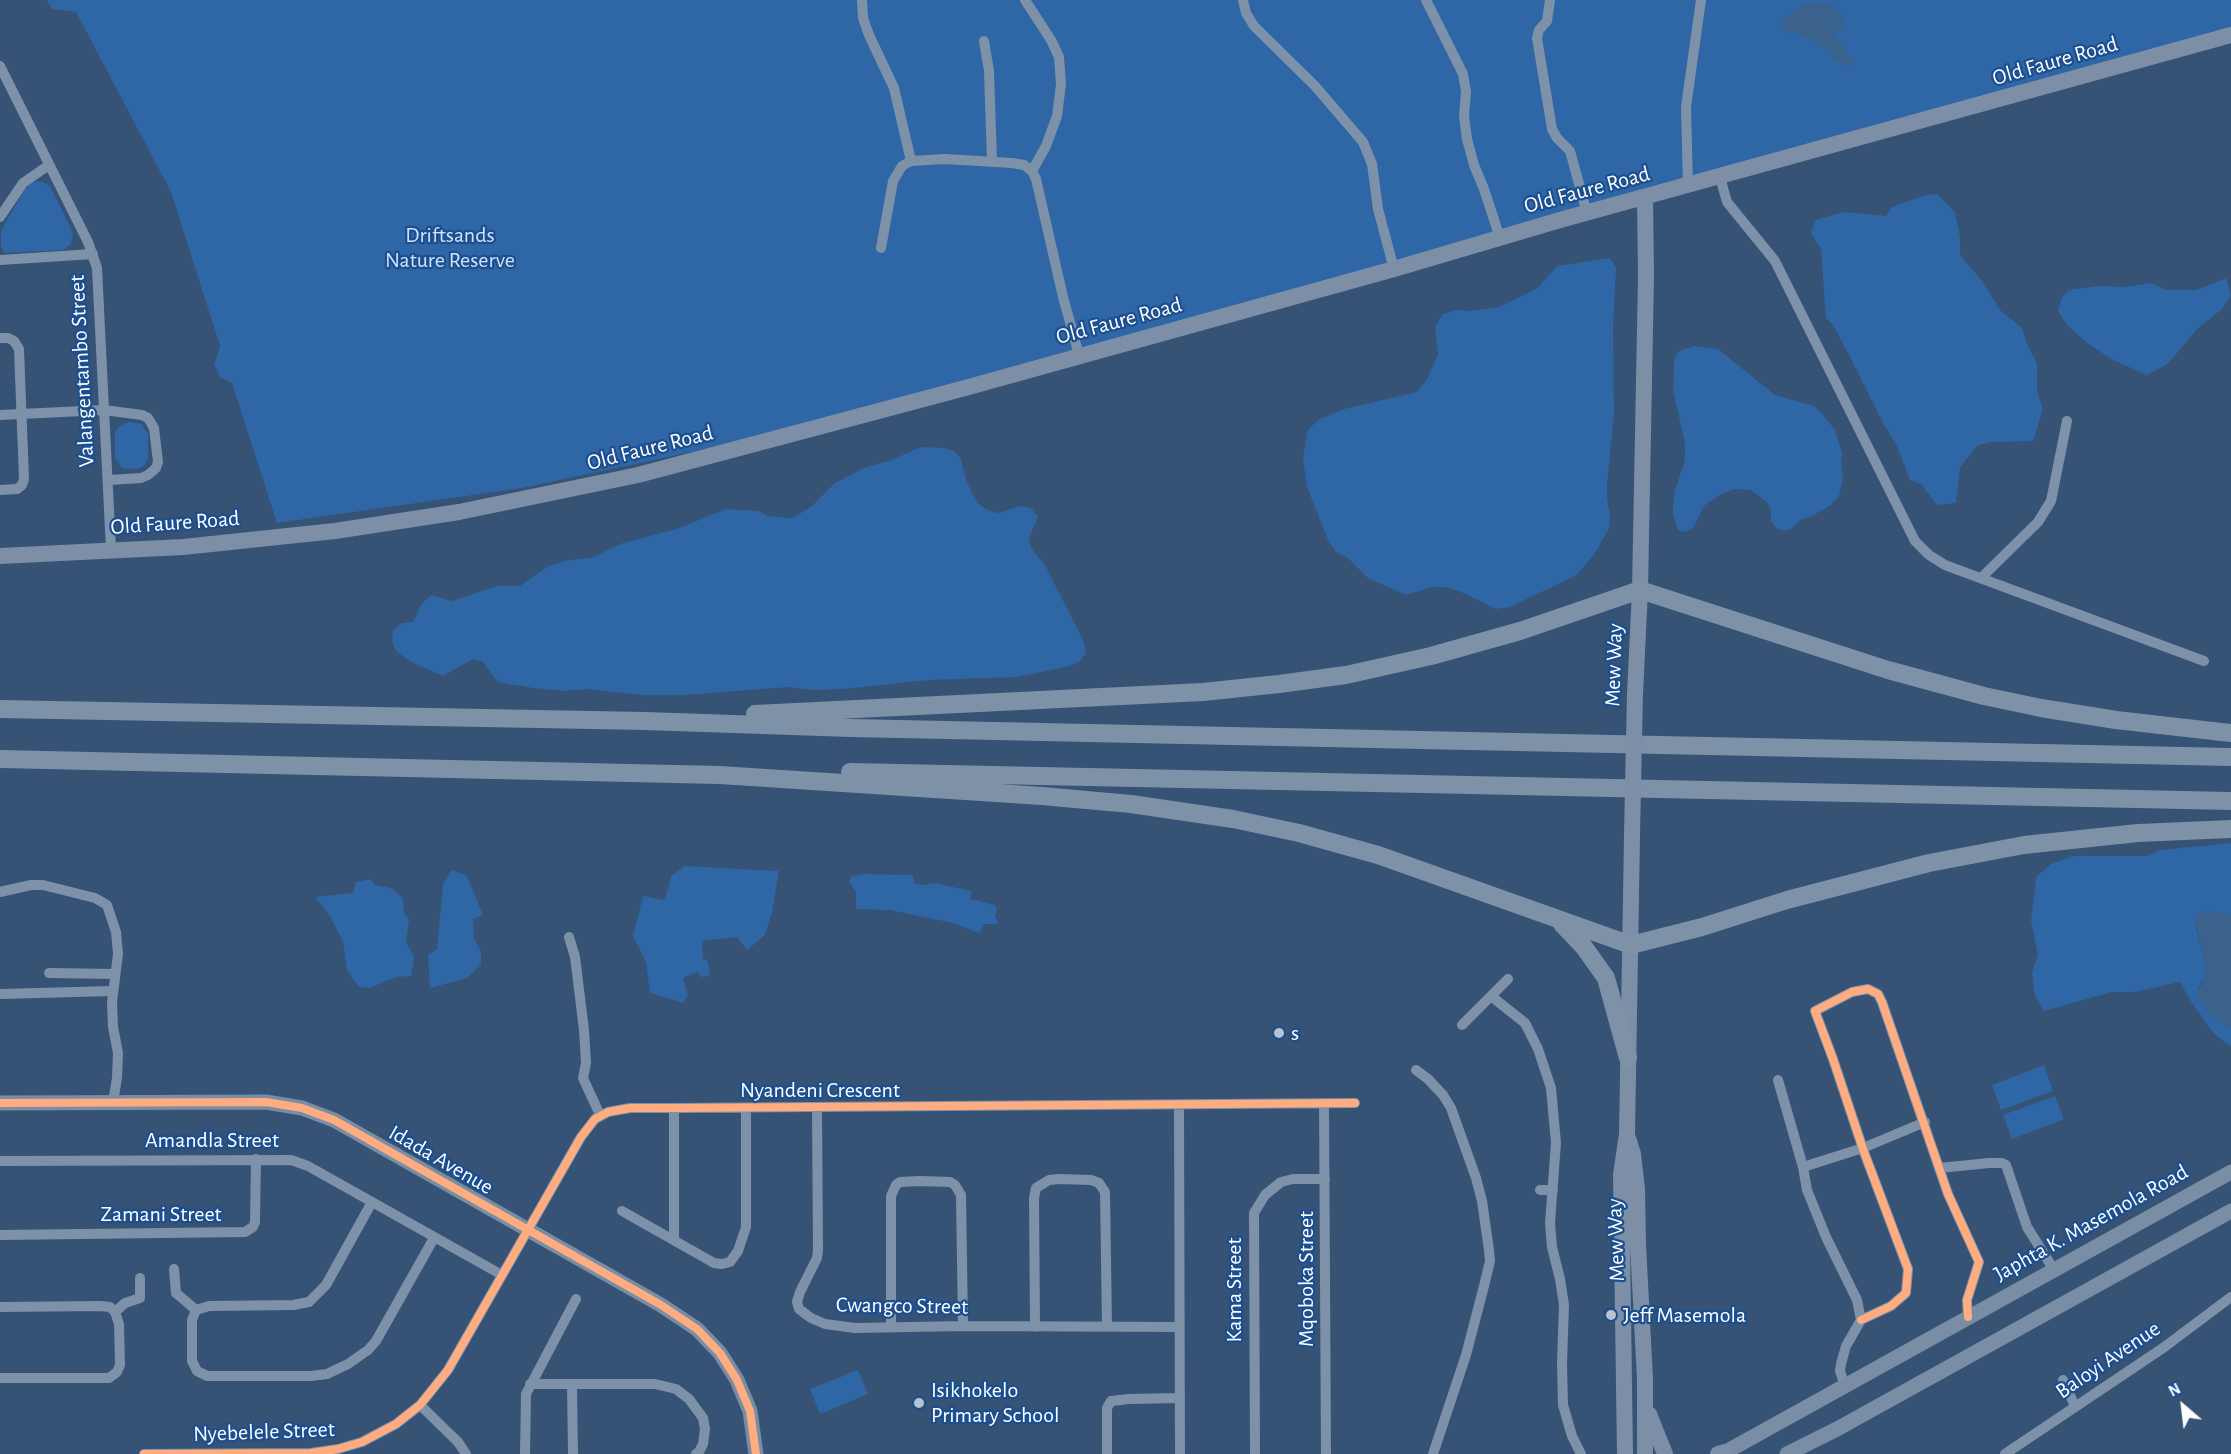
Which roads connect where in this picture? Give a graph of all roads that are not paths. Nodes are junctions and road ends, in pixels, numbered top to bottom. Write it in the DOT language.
graph roads {
  1 [pos="862,0"];
  2 [pos="1025,0"];
  3 [pos="1243,0"];
  4 [pos="1425,0"];
  5 [pos="1550,0"];
  6 [pos="1701,0"];
  7 [pos="2231,35"];
  8 [pos="984,41"];
  9 [pos="1,72"];
  10 [pos="912,160"];
  11 [pos="992,162"];
  12 [pos="49,165"];
  13 [pos="1032,171"];
  14 [pos="1720,177"];
  15 [pos="1688,186"];
  16 [pos="1645,198"];
  17 [pos="1587,213"];
  18 [pos="0,217"];
  19 [pos="1500,238"];
  20 [pos="881,248"];
  21 [pos="93,254"];
  22 [pos="0,260"];
  23 [pos="1394,269"];
  24 [pos="0,338"];
  25 [pos="1079,355"];
  26 [pos="104,410"];
  27 [pos="21,414"];
  28 [pos="0,415"];
  29 [pos="2067,421"];
  30 [pos="109,480"];
  31 [pos="0,490"];
  32 [pos="111,550"];
  33 [pos="0,556"];
  34 [pos="1981,579"];
  35 [pos="1640,590"];
  36 [pos="2204,661"];
  37 [pos="0,709"];
  38 [pos="645,721"];
  39 [pos="2231,733"];
  40 [pos="2231,757"];
  41 [pos="0,759"];
  42 [pos="720,775"];
  43 [pos="2231,801"];
  44 [pos="2231,829"];
  45 [pos="0,892"];
  46 [pos="1556,919"];
  47 [pos="569,937"];
  48 [pos="1631,945"];
  49 [pos="49,973"];
  50 [pos="115,974"];
  51 [pos="1508,979"];
  52 [pos="113,991"];
  53 [pos="0,994"];
  54 [pos="1491,996"];
  55 [pos="1462,1025"];
  56 [pos="1628,1058"];
  57 [pos="1416,1070"];
  58 [pos="1778,1080"];
  59 [pos="113,1102"];
  60 [pos="1354,1102"];
  61 [pos="0,1103"];
  62 [pos="1324,1103"];
  63 [pos="1179,1105"];
  64 [pos="674,1108"];
  65 [pos="746,1108"];
  66 [pos="817,1108"];
  67 [pos="600,1115"];
  68 [pos="1925,1122"];
  69 [pos="1627,1134"];
  70 [pos="1863,1148"];
  71 [pos="256,1160"];
  72 [pos="0,1161"];
  73 [pos="1803,1167"];
  74 [pos="1940,1168"];
  75 [pos="2231,1172"];
  76 [pos="1325,1179"];
  77 [pos="1540,1190"];
  78 [pos="1552,1190"];
  79 [pos="372,1202"];
  80 [pos="622,1211"];
  81 [pos="2231,1211"];
  82 [pos="526,1230"];
  83 [pos="0,1234"];
  84 [pos="434,1238"];
  85 [pos="674,1240"];
  86 [pos="174,1269"];
  87 [pos="2054,1270"];
  88 [pos="502,1275"];
  89 [pos="140,1278"];
  90 [pos="2231,1296"];
  91 [pos="576,1299"];
  92 [pos="0,1307"];
  93 [pos="196,1310"];
  94 [pos="115,1312"];
  95 [pos="1968,1317"];
  96 [pos="1861,1320"];
  97 [pos="963,1326"];
  98 [pos="1107,1326"];
  99 [pos="891,1327"];
  100 [pos="1035,1327"];
  101 [pos="1179,1328"];
  102 [pos="0,1378"];
  103 [pos="2063,1380"];
  104 [pos="530,1384"];
  105 [pos="572,1384"];
  106 [pos="1845,1386"];
  107 [pos="1179,1398"];
  108 [pos="420,1405"];
  109 [pos="1645,1405"];
  110 [pos="2075,1406"];
  111 [pos="699,1453"];
  112 [pos="1722,1453"];
  113 [pos="144,1454"];
  114 [pos="267,1454"];
  115 [pos="466,1454"];
  116 [pos="525,1454"];
  117 [pos="573,1454"];
  118 [pos="756,1454"];
  119 [pos="1107,1454"];
  120 [pos="1180,1454"];
  121 [pos="1255,1454"];
  122 [pos="1326,1454"];
  123 [pos="1433,1454"];
  124 [pos="1581,1454"];
  125 [pos="1625,1454"];
  126 [pos="1645,1454"];
  127 [pos="1665,1454"];
  128 [pos="1786,1454"];
  129 [pos="2005,1454"];
  1 -- 10 [label="street"];
  2 -- 13 [label="street"];
  3 -- 23 [label="street"];
  4 -- 19 [label="street"];
  5 -- 17 [label="street"];
  6 -- 15 [label="street"];
  7 -- 14 [label="main road, Old Faure Road"];
  8 -- 11 [label="street"];
  9 -- 12 [label="street, Valangentambo Street"];
  10 -- 11 [label="street"];
  10 -- 20 [label="street"];
  11 -- 13 [label="street"];
  12 -- 18 [label="street"];
  12 -- 21 [label="street, Valangentambo Street"];
  13 -- 25 [label="street"];
  14 -- 15 [label="main road, Old Faure Road"];
  14 -- 34 [label="street"];
  15 -- 16 [label="main road, Old Faure Road"];
  16 -- 17 [label="main road, Old Faure Road"];
  16 -- 35 [label="main road, Mew Way"];
  17 -- 19 [label="main road, Old Faure Road"];
  19 -- 23 [label="main road, Old Faure Road"];
  21 -- 22 [label="street"];
  21 -- 26 [label="street, Valangentambo Street"];
  23 -- 25 [label="main road, Old Faure Road"];
  24 -- 27 [label="street"];
  25 -- 32 [label="main road, Old Faure Road"];
  26 -- 27 [label="street"];
  26 -- 30 [label="street, Valangentambo Street"];
  26 -- 30 [label="street"];
  27 -- 28 [label="street"];
  27 -- 31 [label="street"];
  29 -- 34 [label="street"];
  30 -- 32 [label="street, Valangentambo Street"];
  32 -- 33 [label="main road, Old Faure Road"];
  34 -- 36 [label="street"];
  35 -- 38 [label="highway"];
  35 -- 39 [label="highway"];
  35 -- 48 [label="main road, Mew Way, bridge"];
  37 -- 38 [label="highway"];
  38 -- 40 [label="highway"];
  41 -- 42 [label="highway"];
  42 -- 43 [label="highway"];
  42 -- 46 [label="highway"];
  44 -- 48 [label="highway"];
  45 -- 50 [label="street"];
  46 -- 48 [label="highway"];
  46 -- 56 [label="highway"];
  47 -- 67 [label="street"];
  48 -- 56 [label="main road, Mew Way"];
  49 -- 50 [label="street"];
  50 -- 52 [label="street"];
  51 -- 54 [label="street"];
  52 -- 53 [label="street"];
  52 -- 59 [label="street"];
  54 -- 55 [label="street"];
  54 -- 78 [label="street"];
  56 -- 69 [label="main road, Mew Way"];
  57 -- 123 [label="street"];
  58 -- 73 [label="street"];
  59 -- 61 [label="main road, Idada Avenue"];
  59 -- 82 [label="main road, Idada Avenue"];
  60 -- 62 [label="street, Nyandeni Crescent"];
  62 -- 63 [label="street, Nyandeni Crescent"];
  62 -- 76 [label="street, Mqoboka Street"];
  63 -- 66 [label="street, Nyandeni Crescent"];
  63 -- 101 [label="street"];
  64 -- 65 [label="street, Nyandeni Crescent"];
  64 -- 67 [label="street, Nyandeni Crescent"];
  64 -- 85 [label="street"];
  65 -- 66 [label="street, Nyandeni Crescent"];
  65 -- 85 [label="street"];
  66 -- 99 [label="street, Cwangco Street"];
  67 -- 82 [label="street"];
  68 -- 70 [label="street"];
  68 -- 70 [label="street"];
  68 -- 74 [label="street"];
  69 -- 109 [label="main road, Mew Way"];
  69 -- 125 [label="main road, Mew Way"];
  70 -- 73 [label="street"];
  70 -- 96 [label="street"];
  71 -- 72 [label="street, Amandla Street"];
  71 -- 79 [label="street, Amandla Street"];
  71 -- 83 [label="street, Zamani Street"];
  73 -- 96 [label="street"];
  74 -- 87 [label="street"];
  74 -- 95 [label="street"];
  75 -- 87 [label="main road, Japhta K. Masemola Road"];
  76 -- 121 [label="street, Kama Street"];
  76 -- 122 [label="street, Mqoboka Street"];
  77 -- 78 [label="street"];
  78 -- 124 [label="street"];
  79 -- 84 [label="street, Amandla Street"];
  79 -- 93 [label="street"];
  80 -- 85 [label="street"];
  81 -- 128 [label="main road"];
  82 -- 88 [label="street, Nyebelele Street"];
  82 -- 118 [label="main road, Idada Avenue"];
  84 -- 88 [label="street, Amandla Street"];
  84 -- 93 [label="street"];
  86 -- 93 [label="street"];
  87 -- 95 [label="main road, Japhta K. Masemola Road"];
  88 -- 108 [label="street, Nyebelele Street"];
  89 -- 94 [label="street"];
  90 -- 110 [label="street, Baloyi Avenue"];
  91 -- 104 [label="street"];
  92 -- 94 [label="street"];
  94 -- 102 [label="street"];
  95 -- 106 [label="main road, Japhta K. Masemola Road"];
  96 -- 106 [label="street"];
  97 -- 99 [label="street, Cwangco Street"];
  97 -- 99 [label="street"];
  97 -- 100 [label="street, Cwangco Street"];
  98 -- 100 [label="street, Cwangco Street"];
  98 -- 100 [label="street"];
  98 -- 101 [label="street, Cwangco Street"];
  101 -- 107 [label="street"];
  103 -- 110 [label="street"];
  104 -- 105 [label="street"];
  104 -- 116 [label="street"];
  105 -- 111 [label="street"];
  105 -- 117 [label="street"];
  106 -- 112 [label="main road, Japhta K. Masemola Road"];
  107 -- 119 [label="street"];
  107 -- 120 [label="street"];
  108 -- 114 [label="street, Nyebelele Street"];
  108 -- 115 [label="street"];
  109 -- 126 [label="main road, Mew Way"];
  109 -- 127 [label="main road"];
  110 -- 129 [label="street, Baloyi Avenue"];
  113 -- 114 [label="street, Nyebelele Street"];
}
